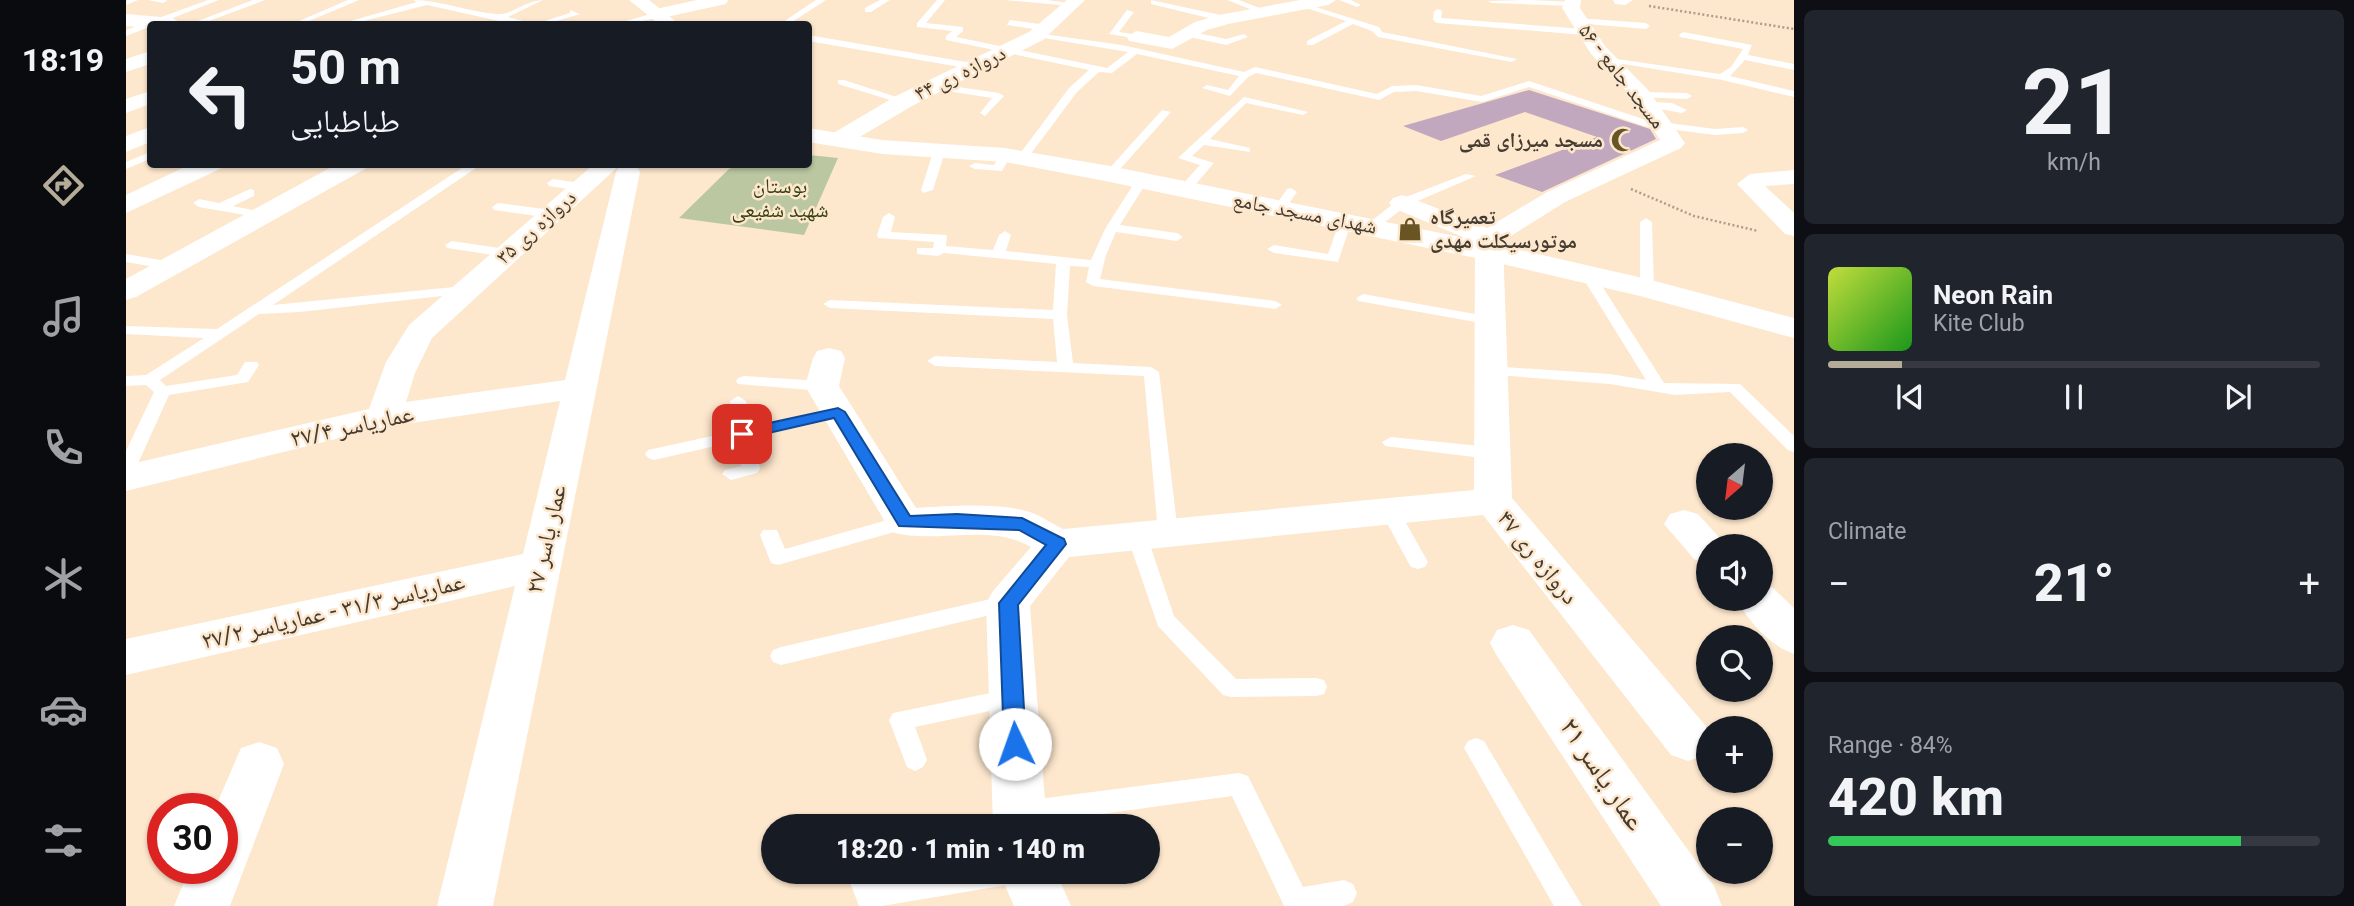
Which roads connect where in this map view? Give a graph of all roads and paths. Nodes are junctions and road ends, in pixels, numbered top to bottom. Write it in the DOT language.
graph roads {
  1 [pos="134,0"];
  2 [pos="152,0"];
  3 [pos="215,0"];
  4 [pos="261,0"];
  5 [pos="355,0"];
  6 [pos="417,0"];
  7 [pos="482,0"];
  8 [pos="539,0"];
  9 [pos="638,0"];
  10 [pos="720,0"];
  11 [pos="822,0"];
  12 [pos="886,0"];
  13 [pos="941,0"];
  14 [pos="1009,0"];
  15 [pos="1231,0"];
  16 [pos="1328,0"];
  17 [pos="1343,0"];
  18 [pos="1623,0"];
  19 [pos="163,1"];
  20 [pos="427,2"];
  21 [pos="1154,2"];
  22 [pos="1492,2"];
  23 [pos="126,3"];
  24 [pos="1303,4"];
  25 [pos="1357,5"];
  26 [pos="460,9"];
  27 [pos="868,10"];
  28 [pos="1263,11"];
  29 [pos="1438,11"];
  30 [pos="573,12"];
  31 [pos="1130,12"];
  32 [pos="1578,14"];
  33 [pos="380,15"];
  34 [pos="1056,16"];
  35 [pos="392,18"];
  36 [pos="499,18"];
  37 [pos="662,18"];
  38 [pos="965,19"];
  39 [pos="1225,19"];
  40 [pos="1386,19"];
  41 [pos="1535,19"];
  42 [pos="126,20"];
  43 [pos="170,21"];
  44 [pos="202,21"];
  45 [pos="303,21"];
  46 [pos="356,21"];
  47 [pos="514,21"];
  48 [pos="550,21"];
  49 [pos="640,21"];
  50 [pos="789,21"];
  51 [pos="1353,21"];
  52 [pos="147,22"];
  53 [pos="1010,23"];
  54 [pos="1367,25"];
  55 [pos="1646,26"];
  56 [pos="147,28"];
  57 [pos="958,29"];
  58 [pos="1544,29"];
  59 [pos="1794,29"];
  60 [pos="126,33"];
  61 [pos="1188,34"];
  62 [pos="1683,35"];
  63 [pos="1244,37"];
  64 [pos="812,39"];
  65 [pos="1310,43"];
  66 [pos="1131,46"];
  67 [pos="1007,50"];
  68 [pos="1742,57"];
  69 [pos="147,58"];
  70 [pos="1512,59"];
  71 [pos="1610,61"];
  72 [pos="126,66"];
  73 [pos="972,66"];
  74 [pos="1097,68"];
  75 [pos="1734,69"];
  76 [pos="1794,69"];
  77 [pos="1245,75"];
  78 [pos="1722,77"];
  79 [pos="841,82"];
  80 [pos="1790,82"];
  81 [pos="931,86"];
  82 [pos="1207,88"];
  83 [pos="1794,94"];
  84 [pos="1688,96"];
  85 [pos="147,98"];
  86 [pos="1645,100"];
  87 [pos="904,101"];
  88 [pos="126,107"];
  89 [pos="1682,110"];
  90 [pos="1303,112"];
  91 [pos="985,113"];
  92 [pos="1166,113"];
  93 [pos="1662,125"];
  94 [pos="1743,130"];
  95 [pos="147,135"];
  96 [pos="812,136"];
  97 [pos="838,140"];
  98 [pos="1202,141"];
  99 [pos="126,145"];
  100 [pos="940,149"];
  101 [pos="1246,150"];
  102 [pos="147,156"];
  103 [pos="1014,156"];
  104 [pos="126,166"];
  105 [pos="975,166"];
  106 [pos="203,168"];
  107 [pos="341,168"];
  108 [pos="471,168"];
  109 [pos="612,172"];
  110 [pos="1110,174"];
  111 [pos="1470,176"];
  112 [pos="1601,177"];
  113 [pos="1794,177"];
  114 [pos="1142,180"];
  115 [pos="553,183"];
  116 [pos="927,190"];
  117 [pos="1185,190"];
  118 [pos="199,203"];
  119 [pos="1402,203"];
  120 [pos="256,204"];
  121 [pos="126,205"];
  122 [pos="221,207"];
  123 [pos="498,207"];
  124 [pos="551,214"];
  125 [pos="889,217"];
  126 [pos="1646,222"];
  127 [pos="1359,223"];
  128 [pos="1112,228"];
  129 [pos="1794,228"];
  130 [pos="1766,232"];
  131 [pos="1005,236"];
  132 [pos="1177,237"];
  133 [pos="452,245"];
  134 [pos="1490,245"];
  135 [pos="939,248"];
  136 [pos="1275,249"];
  137 [pos="922,251"];
  138 [pos="506,253"];
  139 [pos="998,255"];
  140 [pos="126,258"];
  141 [pos="1063,261"];
  142 [pos="1095,264"];
  143 [pos="172,266"];
  144 [pos="1588,275"];
  145 [pos="1647,288"];
  146 [pos="464,290"];
  147 [pos="126,291"];
  148 [pos="1363,298"];
  149 [pos="830,304"];
  150 [pos="1275,305"];
  151 [pos="256,310"];
  152 [pos="1059,315"];
  153 [pos="1492,321"];
  154 [pos="1794,328"];
  155 [pos="126,330"];
  156 [pos="219,334"];
  157 [pos="935,360"];
  158 [pos="251,365"];
  159 [pos="1065,366"];
  160 [pos="1490,371"];
  161 [pos="150,380"];
  162 [pos="126,381"];
  163 [pos="744,381"];
  164 [pos="829,386"];
  165 [pos="1658,387"];
  166 [pos="580,388"];
  167 [pos="163,391"];
  168 [pos="738,401"];
  169 [pos="385,416"];
  170 [pos="742,434"];
  171 [pos="1391,442"];
  172 [pos="1794,446"];
  173 [pos="1490,453"];
  174 [pos="654,454"];
  175 [pos="126,470"];
  176 [pos="731,474"];
  177 [pos="126,478"];
  178 [pos="1493,502"];
  179 [pos="1390,512"];
  180 [pos="905,522"];
  181 [pos="1153,534"];
  182 [pos="770,535"];
  183 [pos="1058,544"];
  184 [pos="1418,562"];
  185 [pos="540,565"];
  186 [pos="1008,603"];
  187 [pos="1770,611"];
  188 [pos="1794,636"];
  189 [pos="1513,643"];
  190 [pos="781,656"];
  191 [pos="126,657"];
  192 [pos="1316,687"];
  193 [pos="1012,698"];
  194 [pos="1688,740"];
  195 [pos="1476,748"];
  196 [pos="915,760"];
  197 [pos="260,764"];
  198 [pos="1020,814"];
  199 [pos="1056,814"];
  200 [pos="238,817"];
  201 [pos="211,884"];
  202 [pos="864,884"];
  203 [pos="955,884"];
  204 [pos="1033,884"];
  205 [pos="1344,894"];
  206 [pos="895,898"];
  207 [pos="202,906"];
  208 [pos="465,906"];
  209 [pos="1043,906"];
  210 [pos="1569,906"];
  211 [pos="1694,906"];
  1 -- 23 [label="lane"];
  2 -- 19 [label="lane"];
  3 -- 43 [label="lane"];
  4 -- 44 [label="lane"];
  5 -- 45 [label="lane"];
  6 -- 20 [label="lane"];
  7 -- 26 [label="lane"];
  8 -- 36 [label="lane"];
  9 -- 37 [label="main road"];
  10 -- 37 [label="street"];
  11 -- 50 [label="lane"];
  12 -- 27 [label="lane"];
  13 -- 57 [label="lane"];
  14 -- 34 [label="lane"];
  15 -- 28 [label="lane"];
  16 -- 24 [label="street"];
  17 -- 25 [label="lane"];
  18 -- 59 [label="path"];
  20 -- 26 [label="lane"];
  20 -- 33 [label="lane"];
  21 -- 39 [label="lane"];
  22 -- 32 [label="lane"];
  24 -- 28 [label="street"];
  24 -- 51 [label="lane"];
  26 -- 36 [label="lane"];
  28 -- 39 [label="street"];
  29 -- 58 [label="lane"];
  30 -- 48 [label="lane"];
  31 -- 66 [label="lane"];
  32 -- 55 [label="lane"];
  32 -- 58 [label="lane"];
  32 -- 71 [label="street, ۵۶ - مسجد جامع"];
  33 -- 35 [label="lane"];
  33 -- 46 [label="lane"];
  34 -- 53 [label="lane"];
  34 -- 66 [label="lane"];
  34 -- 67 [label="street, دروازه ری ۴۴"];
  36 -- 47 [label="lane"];
  37 -- 49 [label="lane"];
  38 -- 57 [label="lane"];
  39 -- 61 [label="street"];
  40 -- 54 [label="lane"];
  41 -- 58 [label="lane"];
  42 -- 52 [label="main road"];
  51 -- 54 [label="lane"];
  51 -- 65 [label="lane"];
  54 -- 70 [label="lane"];
  56 -- 60 [label="lane"];
  57 -- 67 [label="lane"];
  61 -- 63 [label="lane"];
  61 -- 66 [label="street"];
  62 -- 68 [label="lane"];
  64 -- 73 [label="lane"];
  66 -- 74 [label="lane"];
  66 -- 77 [label="lane"];
  67 -- 73 [label="street, دروازه ری ۴۴"];
  67 -- 74 [label="lane"];
  68 -- 75 [label="lane"];
  68 -- 76 [label="lane"];
  69 -- 72 [label="street"];
  71 -- 78 [label="lane"];
  71 -- 86 [label="street, ۵۶ - مسجد جامع"];
  73 -- 81 [label="street, دروازه ری ۴۴"];
  74 -- 103 [label="lane"];
  75 -- 78 [label="lane"];
  75 -- 80 [label="lane"];
  76 -- 80 [label="lane"];
  77 -- 82 [label="lane"];
  77 -- 93 [label="lane"];
  78 -- 83 [label="lane"];
  79 -- 87 [label="lane"];
  81 -- 87 [label="street, دروازه ری ۴۴"];
  81 -- 91 [label="lane"];
  84 -- 86 [label="lane"];
  85 -- 88 [label="street"];
  86 -- 89 [label="lane"];
  86 -- 93 [label="street, ۵۶ - مسجد جامع"];
  87 -- 97 [label="street, دروازه ری ۴۴"];
  90 -- 98 [label="lane"];
  92 -- 110 [label="lane"];
  93 -- 94 [label="lane"];
  93 -- 112 [label="street, ۵۶ - مسجد جامع"];
  95 -- 99 [label="street"];
  96 -- 97 [label="main road, شهدای مسجد جامع"];
  97 -- 100 [label="main road, شهدای مسجد جامع"];
  98 -- 101 [label="lane"];
  98 -- 117 [label="lane"];
  100 -- 103 [label="main road, شهدای مسجد جامع"];
  100 -- 116 [label="lane"];
  102 -- 104 [label="lane"];
  103 -- 105 [label="lane"];
  103 -- 110 [label="main road, شهدای مسجد جامع"];
  106 -- 121 [label="street"];
  107 -- 120 [label="street"];
  108 -- 151 [label="lane"];
  109 -- 115 [label="lane"];
  109 -- 124 [label="street, دروازه ری ۳۵"];
  109 -- 166 [label="street, عمار یاسر ۲۷"];
  110 -- 114 [label="main road, شهدای مسجد جامع"];
  111 -- 119 [label="lane"];
  112 -- 130 [label="path"];
  112 -- 134 [label="street, ۵۶ - مسجد جامع"];
  113 -- 129 [label="street"];
  114 -- 117 [label="main road, شهدای مسجد جامع"];
  114 -- 128 [label="lane"];
  117 -- 127 [label="main road, شهدای مسجد جامع"];
  118 -- 122 [label="lane"];
  119 -- 127 [label="lane"];
  119 -- 134 [label="street"];
  120 -- 122 [label="lane"];
  120 -- 122 [label="lane"];
  120 -- 143 [label="street"];
  123 -- 124 [label="lane"];
  124 -- 138 [label="street, دروازه ری ۳۵"];
  125 -- 135 [label="lane"];
  126 -- 145 [label="lane"];
  127 -- 134 [label="main road, شهدای مسجد جامع"];
  127 -- 136 [label="lane"];
  128 -- 132 [label="lane"];
  128 -- 142 [label="lane"];
  131 -- 139 [label="lane"];
  133 -- 138 [label="lane"];
  134 -- 144 [label="main road, شهدای مسجد جامع"];
  134 -- 153 [label="street, دروازه ری ۴۷"];
  135 -- 137 [label="lane"];
  135 -- 139 [label="lane"];
  138 -- 146 [label="street, دروازه ری ۳۵"];
  139 -- 141 [label="lane"];
  140 -- 143 [label="lane"];
  141 -- 142 [label="lane"];
  141 -- 152 [label="lane"];
  142 -- 150 [label="lane"];
  143 -- 147 [label="street"];
  144 -- 145 [label="main road, شهدای مسجد جامع"];
  144 -- 165 [label="lane"];
  145 -- 154 [label="main road, شهدای مسجد جامع"];
  146 -- 151 [label="lane"];
  146 -- 169 [label="street, دروازه ری ۳۵"];
  148 -- 153 [label="lane"];
  149 -- 152 [label="lane"];
  151 -- 156 [label="lane"];
  152 -- 159 [label="lane"];
  153 -- 160 [label="street, دروازه ری ۴۷"];
  155 -- 156 [label="lane"];
  156 -- 161 [label="lane"];
  157 -- 159 [label="lane"];
  158 -- 167 [label="lane"];
  159 -- 181 [label="lane"];
  160 -- 165 [label="lane"];
  160 -- 173 [label="street, دروازه ری ۴۷"];
  161 -- 162 [label="lane"];
  161 -- 167 [label="lane"];
  163 -- 164 [label="lane"];
  164 -- 170 [label="lane"];
  164 -- 180 [label="street"];
  165 -- 172 [label="lane"];
  166 -- 169 [label="street, عماریاسر ۲۷/۴"];
  166 -- 185 [label="street, عمار یاسر ۲۷"];
  167 -- 175 [label="lane"];
  168 -- 170 [label="lane"];
  169 -- 177 [label="street, عماریاسر ۲۷/۴"];
  170 -- 174 [label="lane"];
  170 -- 176 [label="lane"];
  171 -- 173 [label="lane"];
  173 -- 178 [label="street, دروازه ری ۴۷"];
  178 -- 179 [label="street"];
  178 -- 194 [label="street, دروازه ری ۴۷"];
  179 -- 181 [label="street"];
  179 -- 184 [label="lane"];
  180 -- 182 [label="lane"];
  180 -- 183 [label="street"];
  181 -- 183 [label="street"];
  181 -- 192 [label="lane"];
  183 -- 186 [label="street"];
  185 -- 191 [label="street, عماریاسر ۳۱/۳ - عماریاسر ۲۷/۲"];
  185 -- 208 [label="street, عمار یاسر ۲۷"];
  186 -- 190 [label="lane"];
  186 -- 193 [label="street"];
  187 -- 188 [label="street"];
  189 -- 211 [label="street, عمار یاسر ۲۱"];
  193 -- 196 [label="lane"];
  193 -- 198 [label="street"];
  195 -- 210 [label="lane"];
  197 -- 200 [label="street"];
  199 -- 205 [label="lane"];
  201 -- 207 [label="street"];
  202 -- 206 [label="lane"];
  203 -- 206 [label="lane"];
  204 -- 209 [label="street"];
}
